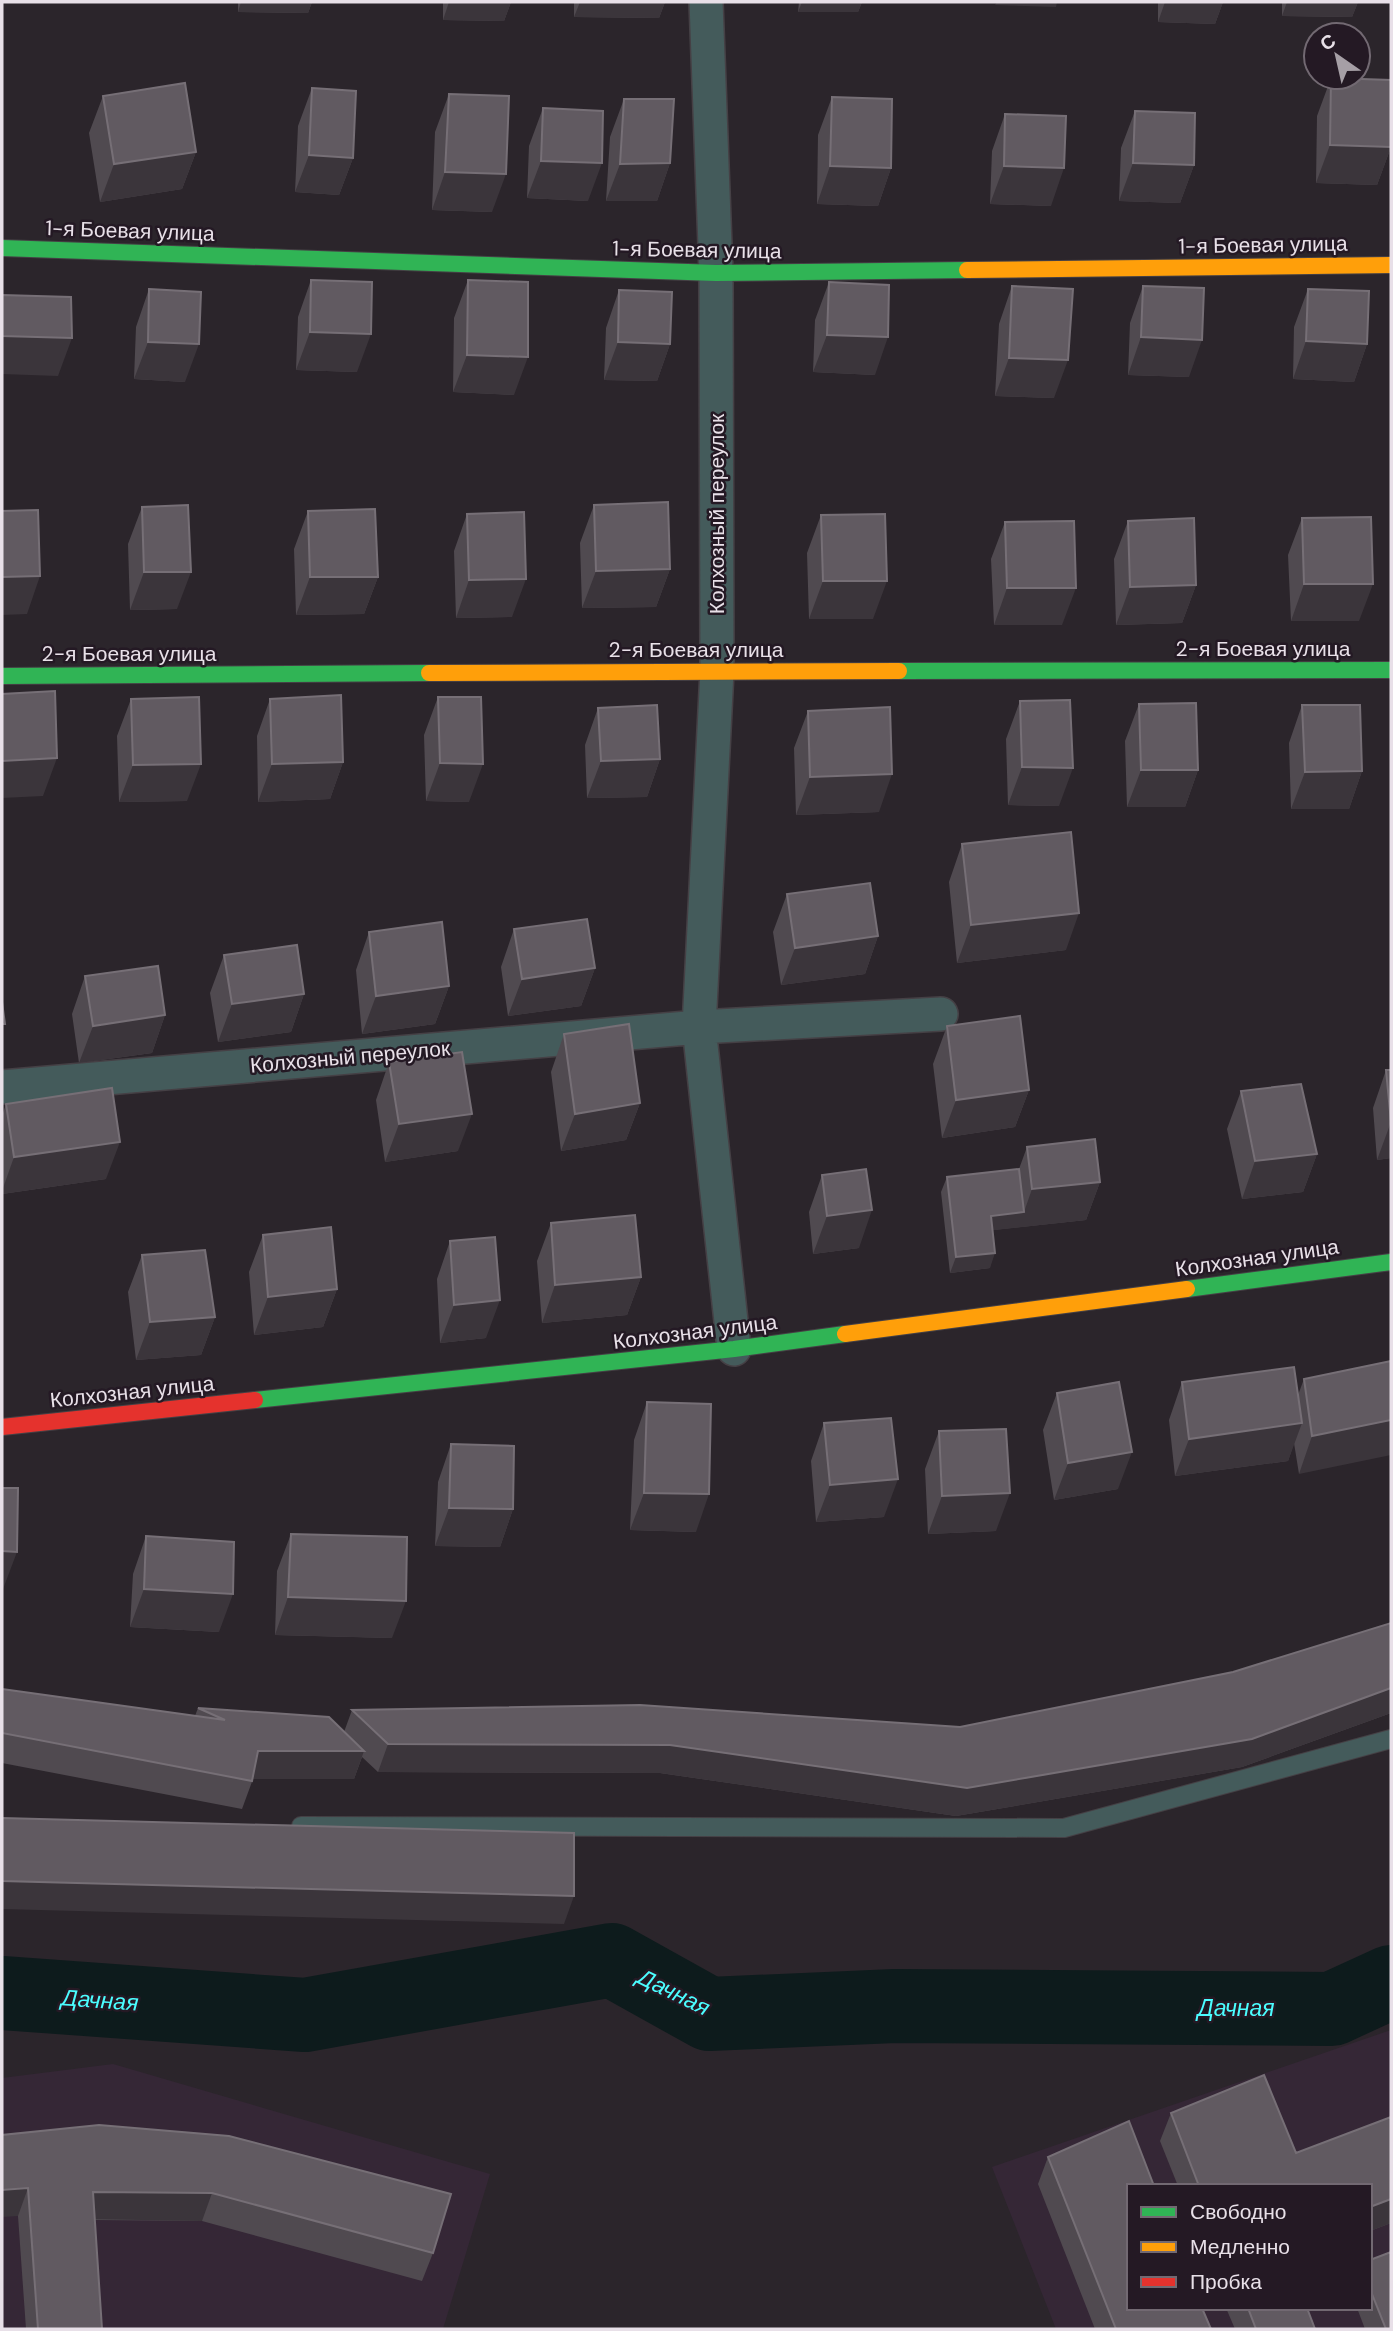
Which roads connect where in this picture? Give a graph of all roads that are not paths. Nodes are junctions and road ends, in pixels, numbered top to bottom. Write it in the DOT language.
graph roads {
  1 [pos="706,2"];
  2 [pos="2,248"];
  3 [pos="1391,265"];
  4 [pos="716,273"];
  5 [pos="1391,670"];
  6 [pos="717,671"];
  7 [pos="2,676"];
  8 [pos="941,1014"];
  9 [pos="699,1027"];
  10 [pos="2,1087"];
  11 [pos="1391,1262"];
  12 [pos="734,1349"];
  13 [pos="2,1427"];
  14 [pos="1391,1739"];
  15 [pos="285,1826"];
  1 -- 4 [label="street, Колхозный переулок"];
  2 -- 4 [label="street, 1-я Боевая улица"];
  3 -- 4 [label="street, 1-я Боевая улица"];
  4 -- 6 [label="street, Колхозный переулок"];
  5 -- 6 [label="street, 2-я Боевая улица"];
  6 -- 7 [label="street, 2-я Боевая улица"];
  6 -- 9 [label="street, Колхозный переулок"];
  8 -- 9 [label="street, Колхозный переулок"];
  9 -- 10 [label="street, Колхозный переулок"];
  9 -- 12 [label="street, Колхозный переулок"];
  11 -- 12 [label="street, Колхозная улица"];
  12 -- 13 [label="street, Колхозная улица"];
  14 -- 15 [label="lane"];
}
